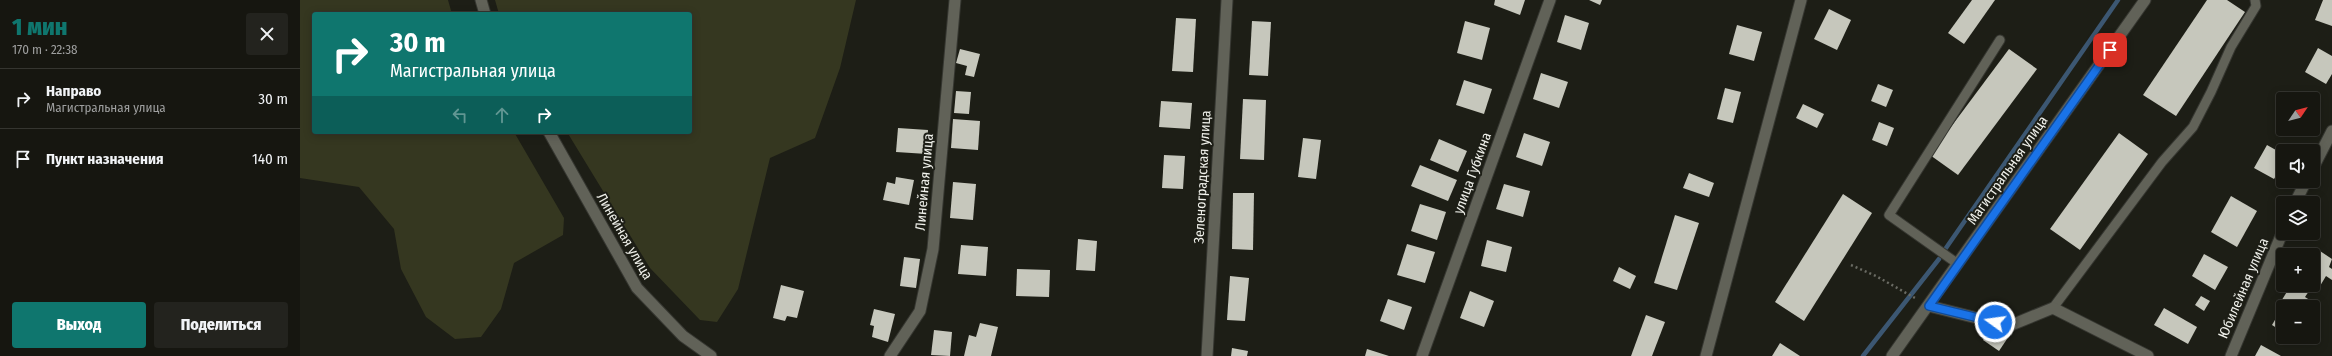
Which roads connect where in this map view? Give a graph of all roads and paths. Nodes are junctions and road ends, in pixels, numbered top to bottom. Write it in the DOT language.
graph roads {
  1 [pos="481,0"];
  2 [pos="955,0"];
  3 [pos="1228,0"];
  4 [pos="1550,0"];
  5 [pos="1801,0"];
  6 [pos="2145,0"];
  7 [pos="2255,0"];
  8 [pos="484,12"];
  9 [pos="2000,40"];
  10 [pos="2332,131"];
  11 [pos="550,134"];
  12 [pos="2320,154"];
  13 [pos="2279,240"];
  14 [pos="1958,264"];
  15 [pos="1851,265"];
  16 [pos="1915,298"];
  17 [pos="1929,306"];
  18 [pos="2053,308"];
  19 [pos="711,356"];
  20 [pos="890,356"];
  21 [pos="1207,356"];
  22 [pos="1422,356"];
  23 [pos="1706,356"];
  24 [pos="1892,356"];
  25 [pos="2148,356"];
  26 [pos="2231,356"];
  1 -- 8 [label="street"];
  2 -- 20 [label="street, Линейная улица"];
  3 -- 21 [label="street, Зеленоградская улица"];
  4 -- 22 [label="street, улица Губкина"];
  5 -- 23 [label="street"];
  6 -- 14 [label="street, Магистральная улица"];
  7 -- 18 [label="lane"];
  9 -- 14 [label="lane"];
  10 -- 12 [label="street"];
  11 -- 19 [label="street, Линейная улица"];
  13 -- 26 [label="street, Юбилейная улица"];
  14 -- 17 [label="street, Магистральная улица"];
  15 -- 16 [label="path"];
  17 -- 18 [label="street"];
  17 -- 24 [label="street, Магистральная улица"];
  18 -- 25 [label="street"];
}
